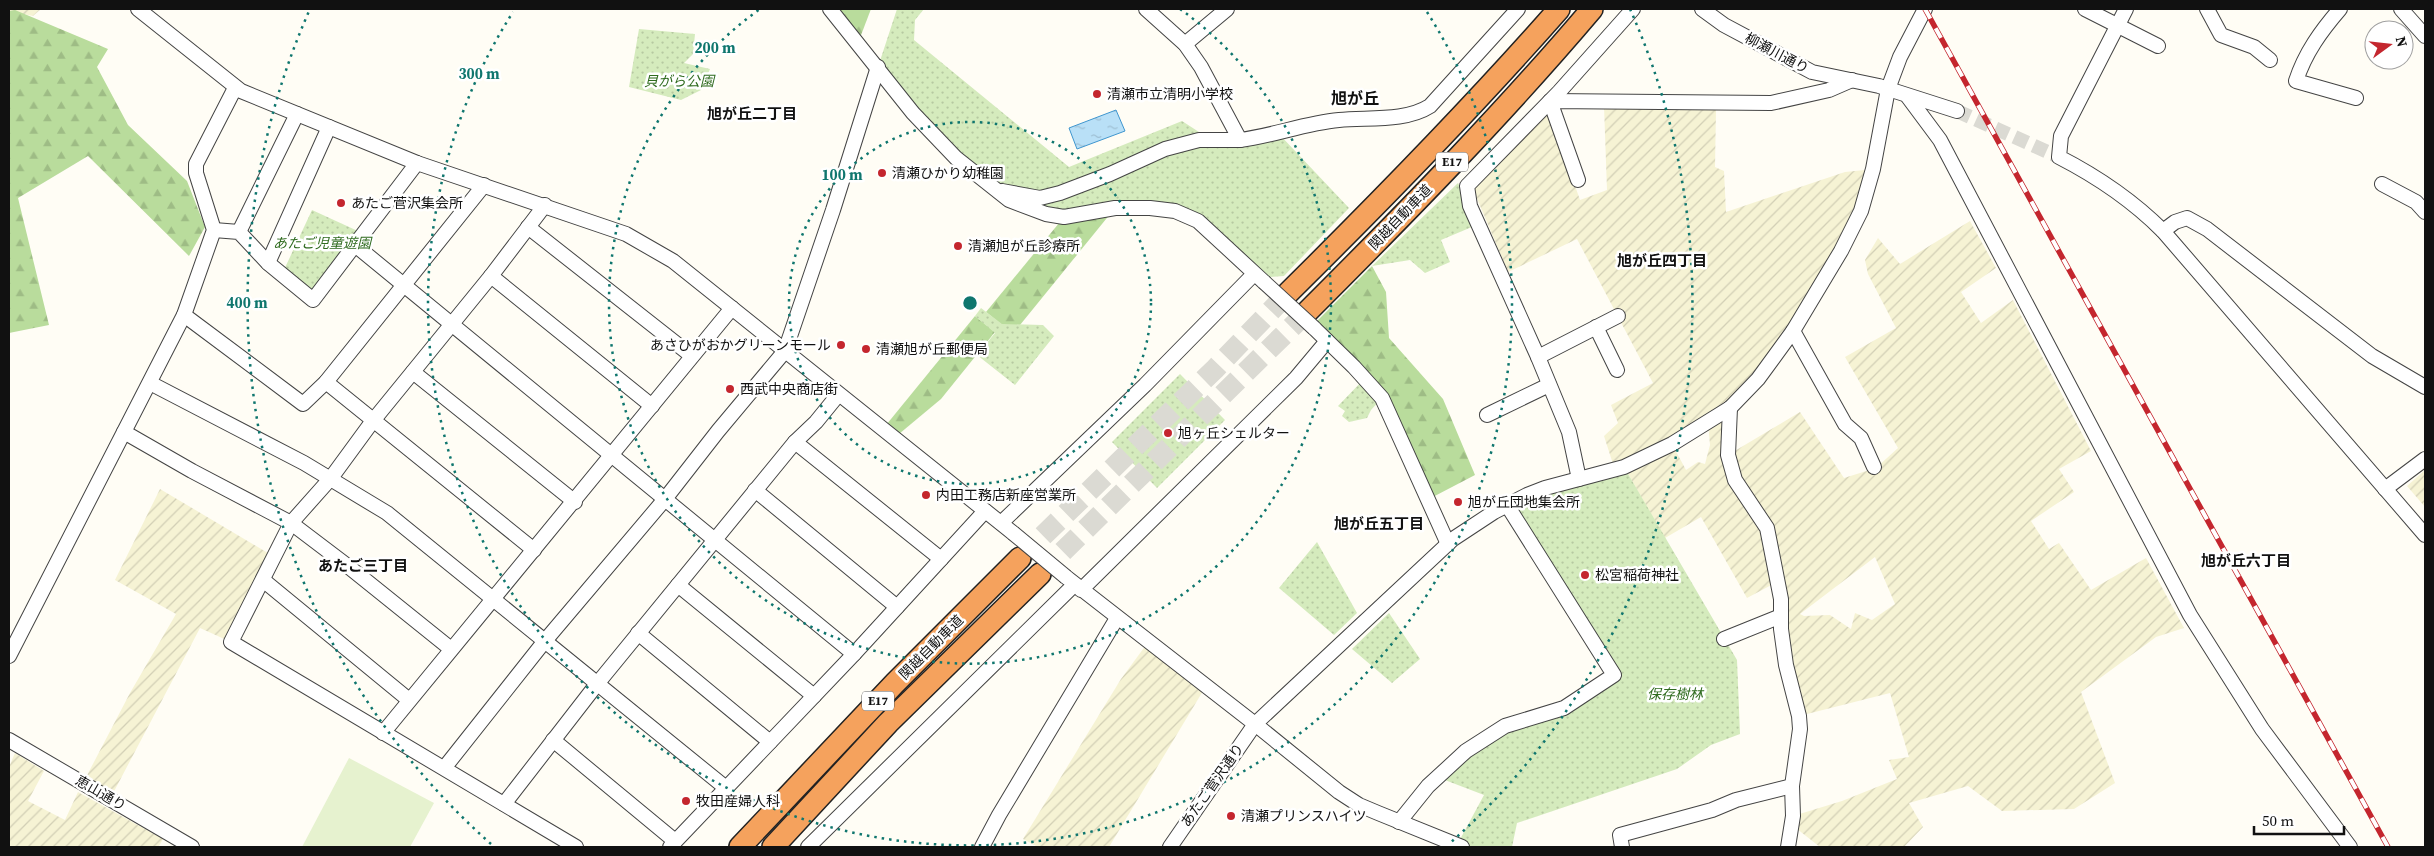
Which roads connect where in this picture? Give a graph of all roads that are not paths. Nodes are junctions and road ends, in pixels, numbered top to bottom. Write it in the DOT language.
graph roads {
  1 [pos="138,9"];
  2 [pos="830,9"];
  3 [pos="1146,9"];
  4 [pos="1227,9"];
  5 [pos="1518,9"];
  6 [pos="1559,9"];
  7 [pos="1592,9"];
  8 [pos="1633,9"];
  9 [pos="1702,9"];
  10 [pos="1925,9"];
  11 [pos="2085,9"];
  12 [pos="2126,9"];
  13 [pos="2207,9"];
  14 [pos="2340,9"];
  15 [pos="2401,9"];
  16 [pos="2117,24"];
  17 [pos="2425,36"];
  18 [pos="1185,44"];
  19 [pos="2158,46"];
  20 [pos="2270,60"];
  21 [pos="878,67"];
  22 [pos="1852,80"];
  23 [pos="235,88"];
  24 [pos="1888,89"];
  25 [pos="1908,97"];
  26 [pos="2356,98"];
  27 [pos="1550,102"];
  28 [pos="1957,112"];
  29 [pos="297,114"];
  30 [pos="329,127"];
  31 [pos="1240,140"];
  32 [pos="417,163"];
  33 [pos="1578,180"];
  34 [pos="2382,184"];
  35 [pos="484,185"];
  36 [pos="995,190"];
  37 [pos="545,205"];
  38 [pos="2425,212"];
  39 [pos="528,228"];
  40 [pos="214,230"];
  41 [pos="2163,231"];
  42 [pos="238,232"];
  43 [pos="355,245"];
  44 [pos="268,263"];
  45 [pos="491,276"];
  46 [pos="1259,278"];
  47 [pos="405,286"];
  48 [pos="1288,293"];
  49 [pos="732,308"];
  50 [pos="184,315"];
  51 [pos="1618,316"];
  52 [pos="1310,320"];
  53 [pos="452,323"];
  54 [pos="1596,327"];
  55 [pos="1793,331"];
  56 [pos="1327,341"];
  57 [pos="785,351"];
  58 [pos="692,356"];
  59 [pos="1538,358"];
  60 [pos="1617,370"];
  61 [pos="413,372"];
  62 [pos="326,382"];
  63 [pos="150,383"];
  64 [pos="1549,386"];
  65 [pos="2425,387"];
  66 [pos="838,395"];
  67 [pos="652,406"];
  68 [pos="1730,408"];
  69 [pos="1487,415"];
  70 [pos="372,422"];
  71 [pos="124,432"];
  72 [pos="795,442"];
  73 [pos="612,456"];
  74 [pos="2425,459"];
  75 [pos="1874,467"];
  76 [pos="331,478"];
  77 [pos="1579,479"];
  78 [pos="2385,489"];
  79 [pos="755,490"];
  80 [pos="665,500"];
  81 [pos="575,502"];
  82 [pos="1507,505"];
  83 [pos="985,511"];
  84 [pos="291,523"];
  85 [pos="1000,523"];
  86 [pos="2425,535"];
  87 [pos="715,539"];
  88 [pos="1448,544"];
  89 [pos="534,550"];
  90 [pos="1020,558"];
  91 [pos="941,559"];
  92 [pos="1040,574"];
  93 [pos="263,580"];
  94 [pos="1074,584"];
  95 [pos="678,585"];
  96 [pos="492,598"];
  97 [pos="897,607"];
  98 [pos="1781,616"];
  99 [pos="1118,618"];
  100 [pos="638,633"];
  101 [pos="1724,640"];
  102 [pos="544,642"];
  103 [pos="450,649"];
  104 [pos="854,654"];
  105 [pos="9,656"];
  106 [pos="597,684"];
  107 [pos="814,696"];
  108 [pos="409,700"];
  109 [pos="1255,724"];
  110 [pos="383,733"];
  111 [pos="9,740"];
  112 [pos="553,740"];
  113 [pos="770,742"];
  114 [pos="445,768"];
  115 [pos="1792,786"];
  116 [pos="726,788"];
  117 [pos="504,804"];
  118 [pos="1399,822"];
  119 [pos="673,844"];
  120 [pos="192,847"];
  121 [pos="576,847"];
  122 [pos="740,847"];
  123 [pos="773,847"];
  124 [pos="808,847"];
  125 [pos="982,847"];
  126 [pos="1170,847"];
  127 [pos="1462,847"];
  128 [pos="1622,847"];
  129 [pos="1788,847"];
  130 [pos="2350,847"];
  1 -- 23 [label="street"];
  2 -- 21 [label="street"];
  3 -- 18 [label="street"];
  4 -- 18 [label="street"];
  5 -- 31 [label="street"];
  6 -- 48 [label="highway, 関越自動車道 / E17"];
  7 -- 52 [label="highway, 関越自動車道 / E17"];
  8 -- 27 [label="street"];
  9 -- 22 [label="street, 柳瀬川通り"];
  10 -- 24 [label="street, あたご菅沢通り"];
  11 -- 16 [label="street"];
  12 -- 16 [label="street"];
  13 -- 20 [label="street"];
  14 -- 26 [label="street"];
  15 -- 17 [label="street"];
  16 -- 19 [label="street"];
  16 -- 41 [label="street"];
  18 -- 31 [label="street"];
  21 -- 36 [label="street"];
  21 -- 57 [label="street"];
  22 -- 24 [label="street, 柳瀬川通り"];
  22 -- 27 [label="street"];
  23 -- 29 [label="street"];
  23 -- 40 [label="street"];
  24 -- 25 [label="street, 柳瀬川通り"];
  24 -- 55 [label="street, あたご菅沢通り"];
  25 -- 28 [label="street, 柳瀬川通り"];
  25 -- 130 [label="street"];
  27 -- 33 [label="street"];
  27 -- 59 [label="street"];
  29 -- 30 [label="street"];
  29 -- 42 [label="street"];
  30 -- 32 [label="street"];
  30 -- 44 [label="street"];
  31 -- 36 [label="street"];
  32 -- 35 [label="street"];
  32 -- 43 [label="street"];
  34 -- 38 [label="street"];
  35 -- 37 [label="street"];
  35 -- 47 [label="street"];
  36 -- 46 [label="street"];
  37 -- 39 [label="street"];
  37 -- 49 [label="street"];
  39 -- 45 [label="street"];
  39 -- 58 [label="street"];
  40 -- 42 [label="street"];
  40 -- 50 [label="street"];
  41 -- 65 [label="street"];
  41 -- 78 [label="street"];
  42 -- 44 [label="street"];
  43 -- 44 [label="street"];
  43 -- 47 [label="street"];
  45 -- 53 [label="street"];
  45 -- 67 [label="street"];
  46 -- 52 [label="street, bridge"];
  46 -- 85 [label="street"];
  47 -- 53 [label="street"];
  47 -- 62 [label="street"];
  49 -- 57 [label="street"];
  49 -- 58 [label="street"];
  50 -- 62 [label="street"];
  50 -- 63 [label="street"];
  51 -- 54 [label="street"];
  52 -- 56 [label="street"];
  53 -- 61 [label="street"];
  53 -- 73 [label="street"];
  54 -- 59 [label="street"];
  54 -- 60 [label="street"];
  55 -- 68 [label="street, あたご菅沢通り"];
  55 -- 75 [label="street"];
  56 -- 88 [label="street"];
  56 -- 94 [label="street"];
  57 -- 66 [label="street"];
  57 -- 80 [label="street"];
  58 -- 67 [label="street"];
  59 -- 64 [label="street"];
  61 -- 70 [label="street"];
  61 -- 81 [label="street"];
  62 -- 70 [label="street"];
  63 -- 71 [label="street"];
  63 -- 76 [label="street"];
  64 -- 69 [label="street"];
  64 -- 77 [label="street"];
  66 -- 72 [label="street"];
  66 -- 83 [label="street"];
  67 -- 73 [label="street"];
  68 -- 77 [label="street, あたご菅沢通り"];
  68 -- 98 [label="street"];
  70 -- 76 [label="street"];
  70 -- 89 [label="street"];
  71 -- 84 [label="street"];
  71 -- 105 [label="street"];
  72 -- 79 [label="street"];
  72 -- 91 [label="street"];
  73 -- 80 [label="street"];
  73 -- 81 [label="street"];
  74 -- 78 [label="street"];
  76 -- 84 [label="street"];
  76 -- 96 [label="street"];
  77 -- 82 [label="street, あたご菅沢通り"];
  78 -- 86 [label="street"];
  79 -- 87 [label="street"];
  79 -- 97 [label="street"];
  80 -- 87 [label="street"];
  80 -- 102 [label="street"];
  81 -- 89 [label="street"];
  82 -- 88 [label="street, あたご菅沢通り"];
  82 -- 118 [label="street"];
  83 -- 85 [label="street"];
  83 -- 91 [label="street"];
  84 -- 93 [label="street"];
  84 -- 103 [label="street"];
  85 -- 94 [label="street, bridge"];
  87 -- 95 [label="street"];
  87 -- 104 [label="street"];
  88 -- 109 [label="street, あたご菅沢通り"];
  89 -- 96 [label="street"];
  90 -- 122 [label="highway, 関越自動車道 / E17"];
  91 -- 97 [label="street"];
  92 -- 123 [label="highway, 関越自動車道 / E17"];
  93 -- 108 [label="street"];
  93 -- 110 [label="street"];
  94 -- 99 [label="street"];
  94 -- 124 [label="street"];
  95 -- 100 [label="street"];
  95 -- 107 [label="street"];
  96 -- 102 [label="street"];
  96 -- 103 [label="street"];
  97 -- 104 [label="street"];
  98 -- 101 [label="street"];
  98 -- 115 [label="street"];
  99 -- 109 [label="street"];
  99 -- 125 [label="street"];
  100 -- 106 [label="street"];
  100 -- 113 [label="street"];
  102 -- 106 [label="street"];
  102 -- 114 [label="street"];
  103 -- 108 [label="street"];
  104 -- 107 [label="street"];
  106 -- 112 [label="street"];
  106 -- 116 [label="street"];
  107 -- 113 [label="street"];
  108 -- 110 [label="street"];
  109 -- 118 [label="street"];
  109 -- 126 [label="street, あたご菅沢通り"];
  110 -- 114 [label="street"];
  111 -- 120 [label="street, 恵山通り"];
  112 -- 117 [label="street"];
  112 -- 119 [label="street"];
  113 -- 116 [label="street"];
  114 -- 117 [label="street"];
  115 -- 128 [label="street"];
  115 -- 129 [label="street"];
  116 -- 119 [label="street"];
  117 -- 121 [label="street"];
  118 -- 127 [label="street"];
}
